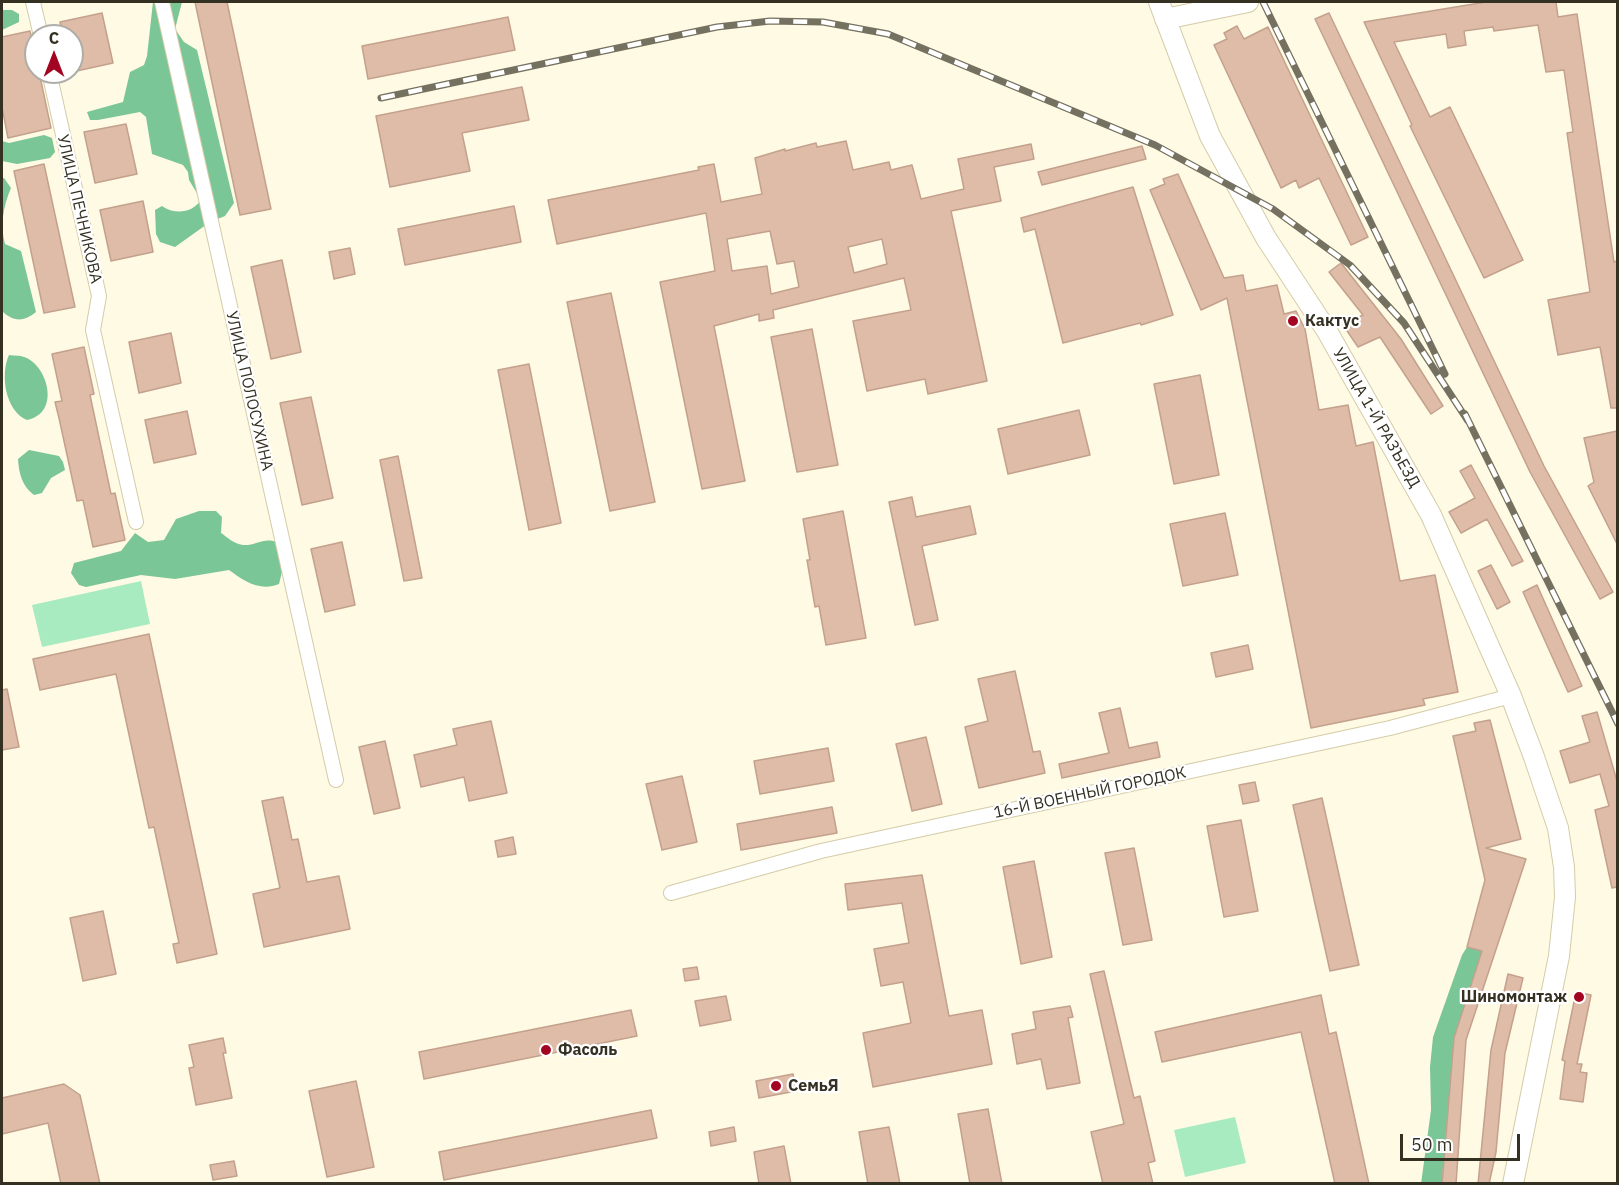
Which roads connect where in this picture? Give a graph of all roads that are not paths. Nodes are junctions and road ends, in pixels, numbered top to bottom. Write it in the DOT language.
graph roads {
  1 [pos="33,2"];
  2 [pos="162,2"];
  3 [pos="1248,2"];
  4 [pos="1162,10"];
  5 [pos="38,24"];
  6 [pos="52,84"];
  7 [pos="136,522"];
  8 [pos="1511,696"];
  9 [pos="336,780"];
  10 [pos="671,893"];
  11 [pos="1513,1184"];
  1 -- 5 [label="street"];
  2 -- 9 [label="street, УЛИЦА ПОЛОСУХИНА"];
  3 -- 4 [label="main road"];
  4 -- 8 [label="main road, УЛИЦА 1-Й РАЗЪЕЗД"];
  6 -- 7 [label="street, УЛИЦА ПЕЧНИКОВА"];
  8 -- 10 [label="street, 16-Й ВОЕННЫЙ ГОРОДОК"];
  8 -- 11 [label="main road, УЛИЦА 1-Й РАЗЪЕЗД"];
}
